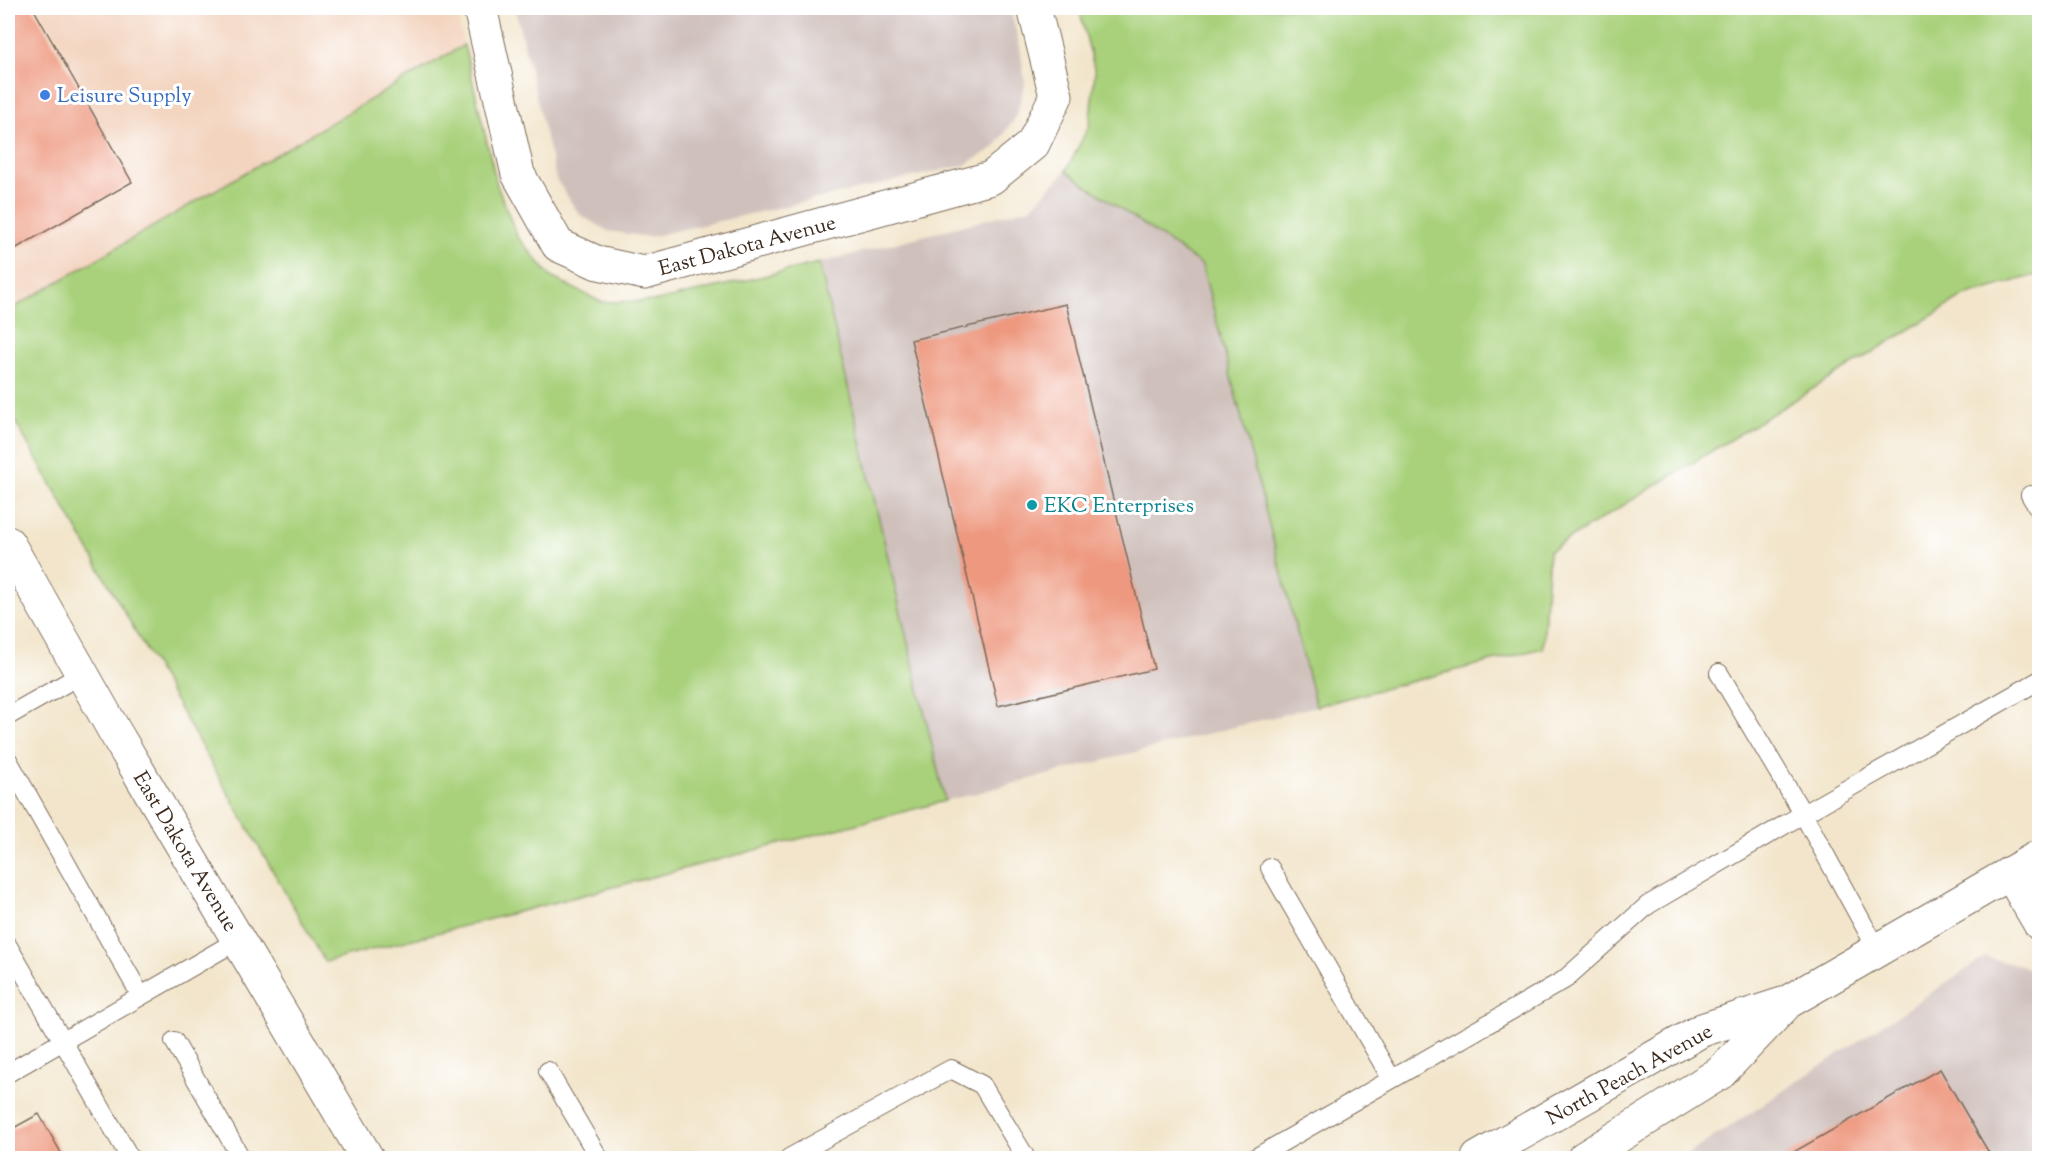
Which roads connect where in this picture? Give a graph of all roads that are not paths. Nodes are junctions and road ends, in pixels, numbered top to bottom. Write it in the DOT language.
graph roads {
  1 [pos="480,8"];
  2 [pos="1034,8"];
  3 [pos="2030,495"];
  4 [pos="2040,511"];
  5 [pos="8,543"];
  6 [pos="1719,673"];
  7 [pos="82,674"];
  8 [pos="2040,680"];
  9 [pos="8,716"];
  10 [pos="8,760"];
  11 [pos="1803,814"];
  12 [pos="2040,856"];
  13 [pos="1270,868"];
  14 [pos="2010,873"];
  15 [pos="2040,924"];
  16 [pos="238,940"];
  17 [pos="8,946"];
  18 [pos="1878,951"];
  19 [pos="141,996"];
  20 [pos="1786,1003"];
  21 [pos="62,1041"];
  22 [pos="174,1041"];
  23 [pos="548,1071"];
  24 [pos="8,1073"];
  25 [pos="1391,1078"];
  26 [pos="130,1158"];
  27 [pos="241,1158"];
  28 [pos="367,1158"];
  29 [pos="599,1158"];
  30 [pos="789,1158"];
  31 [pos="1026,1158"];
  32 [pos="1255,1158"];
  33 [pos="1478,1158"];
  34 [pos="1584,1158"];
  1 -- 2 [label="street, East Dakota Avenue"];
  3 -- 4 [label="lane"];
  5 -- 7 [label="street, East Dakota Avenue"];
  6 -- 11 [label="lane"];
  7 -- 9 [label="lane"];
  7 -- 16 [label="street, East Dakota Avenue"];
  8 -- 11 [label="lane"];
  10 -- 19 [label="lane"];
  11 -- 18 [label="lane"];
  11 -- 25 [label="lane"];
  12 -- 14 [label="street, North Peach Avenue"];
  13 -- 25 [label="lane"];
  14 -- 15 [label="street"];
  14 -- 18 [label="street, North Peach Avenue"];
  16 -- 19 [label="lane"];
  16 -- 28 [label="street, East Dakota Avenue"];
  17 -- 21 [label="lane"];
  18 -- 20 [label="street, North Peach Avenue"];
  19 -- 21 [label="lane"];
  20 -- 33 [label="street, North Peach Avenue"];
  20 -- 34 [label="street, North Peach Avenue"];
  21 -- 24 [label="lane"];
  21 -- 26 [label="lane"];
  22 -- 27 [label="lane"];
  23 -- 29 [label="lane"];
  25 -- 32 [label="lane"];
  30 -- 31 [label="lane"];
}
